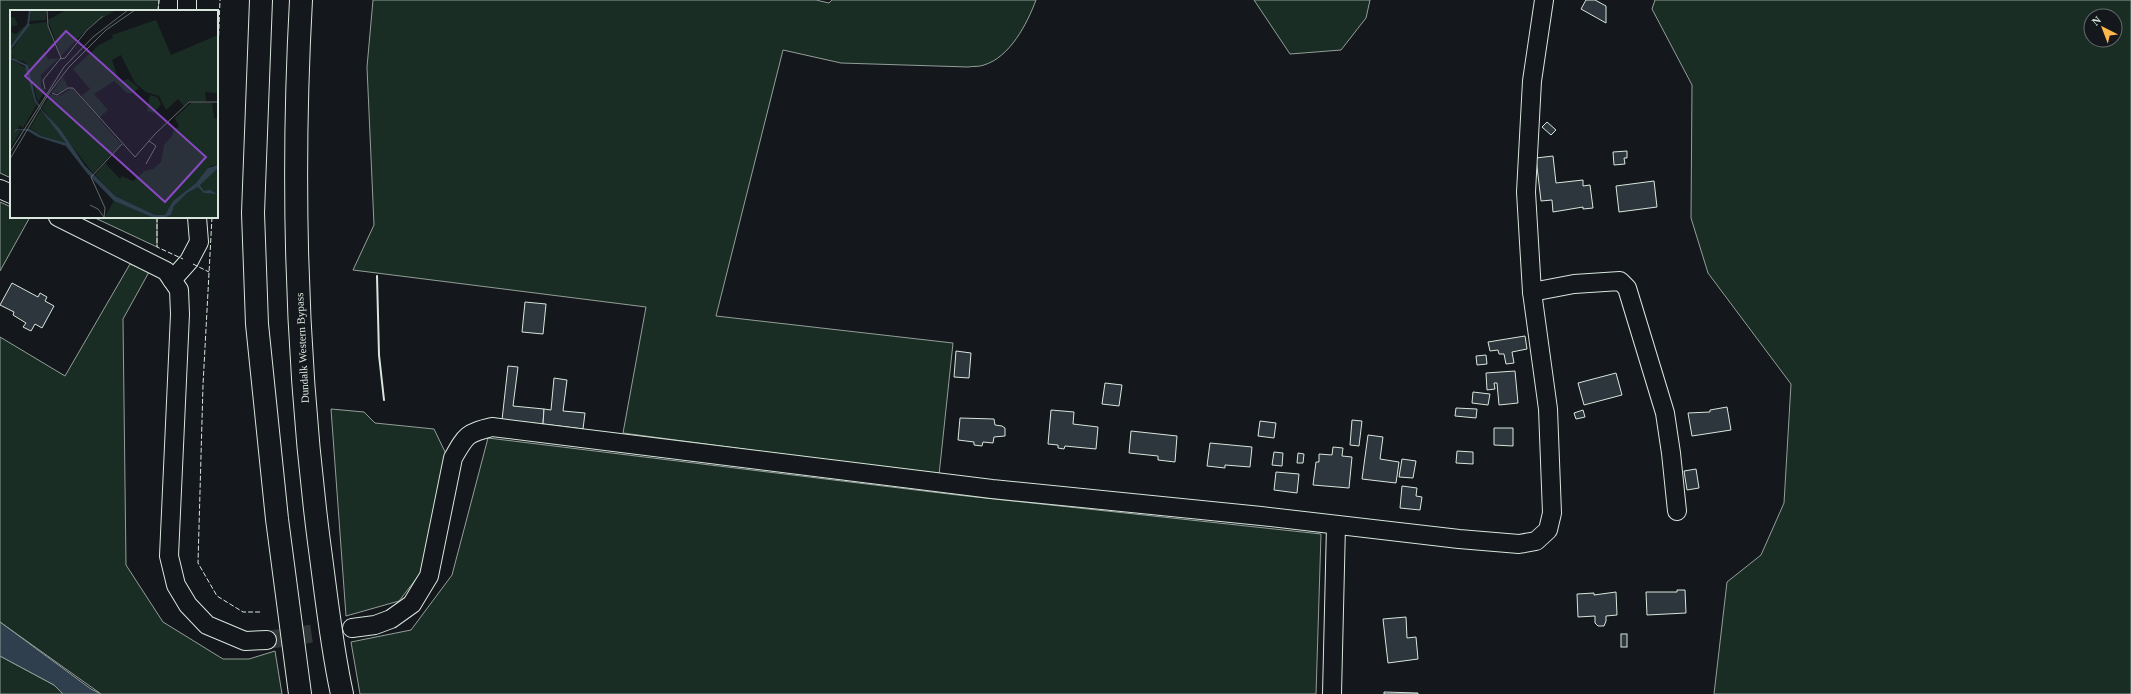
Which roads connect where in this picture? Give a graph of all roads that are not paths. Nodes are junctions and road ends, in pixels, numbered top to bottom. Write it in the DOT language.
graph roads {
  1 [pos="261,0"];
  2 [pos="301,0"];
  3 [pos="1544,0"];
  4 [pos="0,189"];
  5 [pos="10,194"];
  6 [pos="60,218"];
  7 [pos="197,218"];
  8 [pos="175,285"];
  9 [pos="1532,292"];
  10 [pos="1677,512"];
  11 [pos="1336,525"];
  12 [pos="352,628"];
  13 [pos="267,640"];
  14 [pos="300,694"];
  15 [pos="342,694"];
  16 [pos="1332,694"];
  1 -- 14 [label="highway"];
  2 -- 15 [label="highway, Dundalk Western Bypass"];
  3 -- 9 [label="street"];
  4 -- 5 [label="street"];
  6 -- 8 [label="street"];
  7 -- 8 [label="street"];
  8 -- 13 [label="street"];
  9 -- 10 [label="street"];
  9 -- 11 [label="street"];
  11 -- 12 [label="street"];
  11 -- 16 [label="street"];
}
